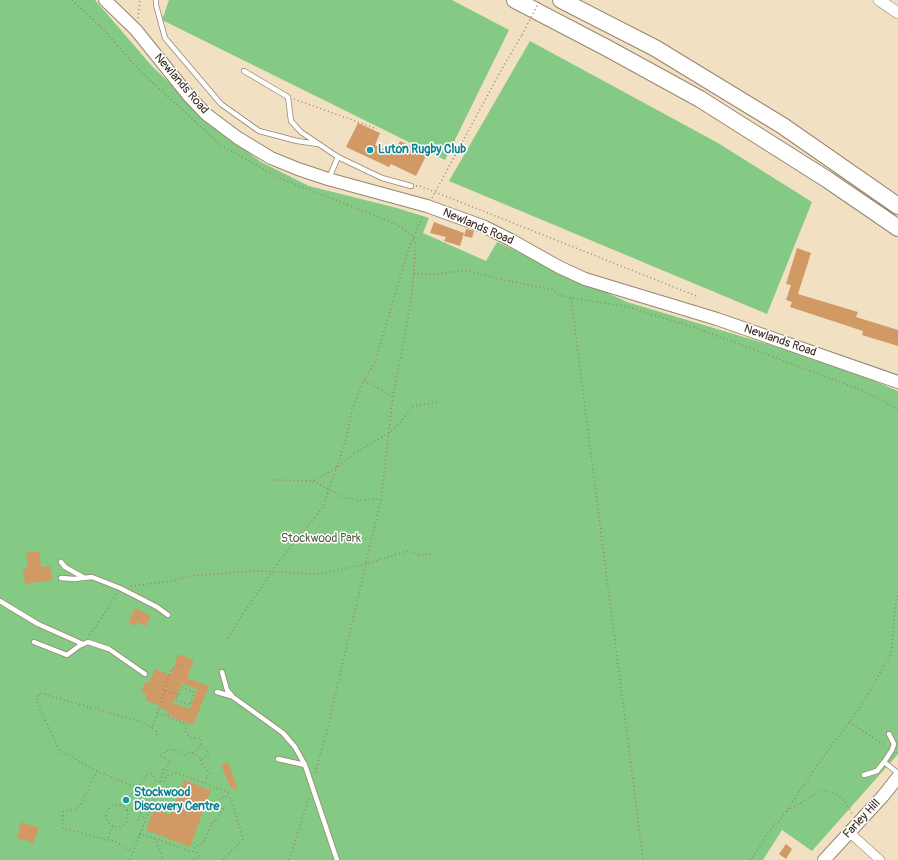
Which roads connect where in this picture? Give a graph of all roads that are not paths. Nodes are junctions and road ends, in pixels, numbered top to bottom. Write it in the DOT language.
graph roads {
  1 [pos="105,0"];
  2 [pos="156,0"];
  3 [pos="514,0"];
  4 [pos="561,0"];
  5 [pos="880,0"];
  6 [pos="898,13"];
  7 [pos="244,71"];
  8 [pos="318,144"];
  9 [pos="338,157"];
  10 [pos="328,179"];
  11 [pos="411,186"];
  12 [pos="898,206"];
  13 [pos="898,228"];
  14 [pos="898,382"];
  15 [pos="61,562"];
  16 [pos="83,577"];
  17 [pos="61,578"];
  18 [pos="0,601"];
  19 [pos="168,615"];
  20 [pos="34,642"];
  21 [pos="83,644"];
  22 [pos="222,672"];
  23 [pos="145,674"];
  24 [pos="217,692"];
  25 [pos="233,697"];
  26 [pos="889,734"];
  27 [pos="278,759"];
  28 [pos="884,762"];
  29 [pos="305,765"];
  30 [pos="898,773"];
  31 [pos="864,775"];
  32 [pos="898,777"];
  33 [pos="849,832"];
  34 [pos="337,860"];
  35 [pos="824,860"];
  36 [pos="880,860"];
  1 -- 10 [label="main road, Newlands Road"];
  2 -- 8 [label="lane"];
  3 -- 13 [label="highway"];
  4 -- 12 [label="highway"];
  5 -- 6 [label="street"];
  7 -- 8 [label="lane"];
  8 -- 9 [label="lane"];
  9 -- 10 [label="lane"];
  9 -- 11 [label="lane"];
  10 -- 14 [label="main road, Newlands Road"];
  15 -- 16 [label="lane"];
  16 -- 17 [label="lane"];
  16 -- 19 [label="lane"];
  18 -- 21 [label="lane"];
  20 -- 21 [label="lane"];
  21 -- 23 [label="lane"];
  22 -- 25 [label="lane"];
  24 -- 25 [label="lane"];
  25 -- 29 [label="lane"];
  26 -- 28 [label="lane"];
  27 -- 29 [label="lane"];
  28 -- 30 [label="lane"];
  28 -- 31 [label="lane"];
  29 -- 34 [label="lane"];
  32 -- 33 [label="main road, Farley Hill"];
  33 -- 35 [label="main road, Farley Hill"];
  33 -- 36 [label="street"];
}
